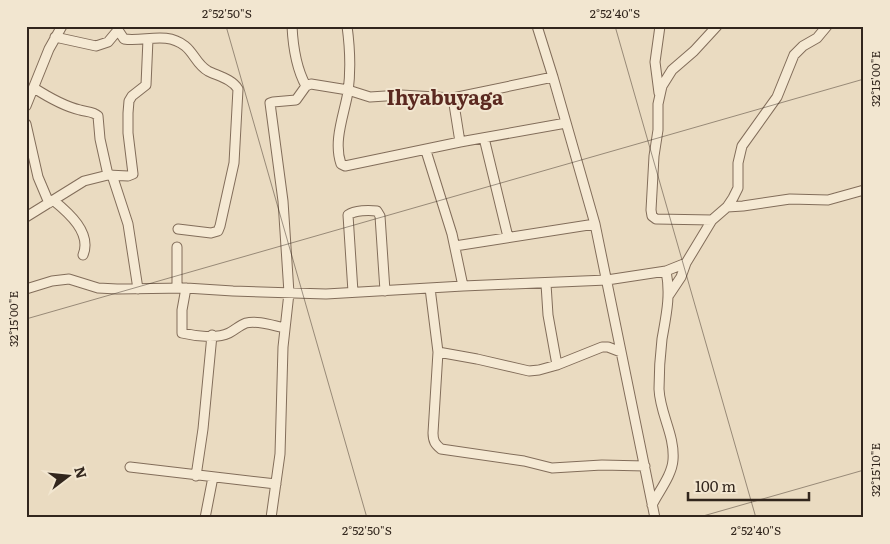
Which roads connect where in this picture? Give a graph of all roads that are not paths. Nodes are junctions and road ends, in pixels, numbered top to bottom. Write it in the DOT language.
graph roads {
  1 [pos="62,26"];
  2 [pos="292,26"];
  3 [pos="347,26"];
  4 [pos="537,26"];
  5 [pos="660,26"];
  6 [pos="716,26"];
  7 [pos="827,26"];
  8 [pos="118,28"];
  9 [pos="54,37"];
  10 [pos="148,39"];
  11 [pos="553,77"];
  12 [pos="306,86"];
  13 [pos="34,88"];
  14 [pos="348,90"];
  15 [pos="660,96"];
  16 [pos="453,98"];
  17 [pos="26,106"];
  18 [pos="566,123"];
  19 [pos="26,124"];
  20 [pos="484,138"];
  21 [pos="460,142"];
  22 [pos="426,150"];
  23 [pos="110,175"];
  24 [pos="864,190"];
  25 [pos="51,201"];
  26 [pos="727,207"];
  27 [pos="26,217"];
  28 [pos="712,220"];
  29 [pos="595,224"];
  30 [pos="178,229"];
  31 [pos="508,238"];
  32 [pos="176,246"];
  33 [pos="455,246"];
  34 [pos="83,255"];
  35 [pos="686,262"];
  36 [pos="666,271"];
  37 [pos="607,280"];
  38 [pos="546,284"];
  39 [pos="463,286"];
  40 [pos="182,288"];
  41 [pos="430,288"];
  42 [pos="26,289"];
  43 [pos="138,289"];
  44 [pos="385,291"];
  45 [pos="353,292"];
  46 [pos="290,293"];
  47 [pos="669,295"];
  48 [pos="286,328"];
  49 [pos="212,335"];
  50 [pos="438,352"];
  51 [pos="621,352"];
  52 [pos="557,365"];
  53 [pos="645,466"];
  54 [pos="130,468"];
  55 [pos="196,476"];
  56 [pos="213,477"];
  57 [pos="276,484"];
  58 [pos="652,505"];
  59 [pos="205,518"];
  60 [pos="272,518"];
  61 [pos="655,518"];
  1 -- 9 [label="street"];
  2 -- 12 [label="street"];
  3 -- 14 [label="street"];
  4 -- 11 [label="street"];
  5 -- 15 [label="street"];
  6 -- 15 [label="street"];
  7 -- 26 [label="street"];
  8 -- 9 [label="street"];
  8 -- 10 [label="street"];
  9 -- 13 [label="street"];
  10 -- 23 [label="street"];
  10 -- 30 [label="street"];
  11 -- 16 [label="street"];
  11 -- 18 [label="street"];
  12 -- 14 [label="street"];
  12 -- 46 [label="street"];
  13 -- 17 [label="street"];
  13 -- 23 [label="street"];
  14 -- 16 [label="street"];
  14 -- 22 [label="street"];
  15 -- 28 [label="street"];
  16 -- 21 [label="street"];
  18 -- 20 [label="street"];
  18 -- 29 [label="street"];
  19 -- 25 [label="street"];
  20 -- 21 [label="street"];
  20 -- 31 [label="street"];
  21 -- 22 [label="street"];
  22 -- 33 [label="street"];
  23 -- 25 [label="street"];
  23 -- 43 [label="street"];
  24 -- 26 [label="street"];
  25 -- 27 [label="street"];
  25 -- 34 [label="street"];
  26 -- 28 [label="street"];
  28 -- 35 [label="street"];
  29 -- 31 [label="street"];
  29 -- 37 [label="street"];
  31 -- 33 [label="street"];
  32 -- 40 [label="street"];
  33 -- 39 [label="street"];
  35 -- 36 [label="street"];
  35 -- 47 [label="street"];
  36 -- 37 [label="street"];
  36 -- 47 [label="street"];
  37 -- 38 [label="street"];
  37 -- 51 [label="street"];
  38 -- 39 [label="street"];
  38 -- 52 [label="street"];
  39 -- 41 [label="street"];
  40 -- 43 [label="street"];
  40 -- 46 [label="street"];
  40 -- 49 [label="street"];
  41 -- 44 [label="street"];
  41 -- 50 [label="street"];
  42 -- 43 [label="street"];
  44 -- 45 [label="street"];
  44 -- 45 [label="street"];
  45 -- 46 [label="street"];
  46 -- 48 [label="street"];
  47 -- 58 [label="street"];
  48 -- 49 [label="street"];
  48 -- 57 [label="street"];
  49 -- 55 [label="street"];
  50 -- 52 [label="street"];
  50 -- 53 [label="street"];
  51 -- 52 [label="street"];
  51 -- 53 [label="street"];
  53 -- 58 [label="street"];
  54 -- 55 [label="street"];
  55 -- 56 [label="street"];
  56 -- 57 [label="street"];
  56 -- 59 [label="street"];
  57 -- 60 [label="street"];
  58 -- 61 [label="street"];
}
